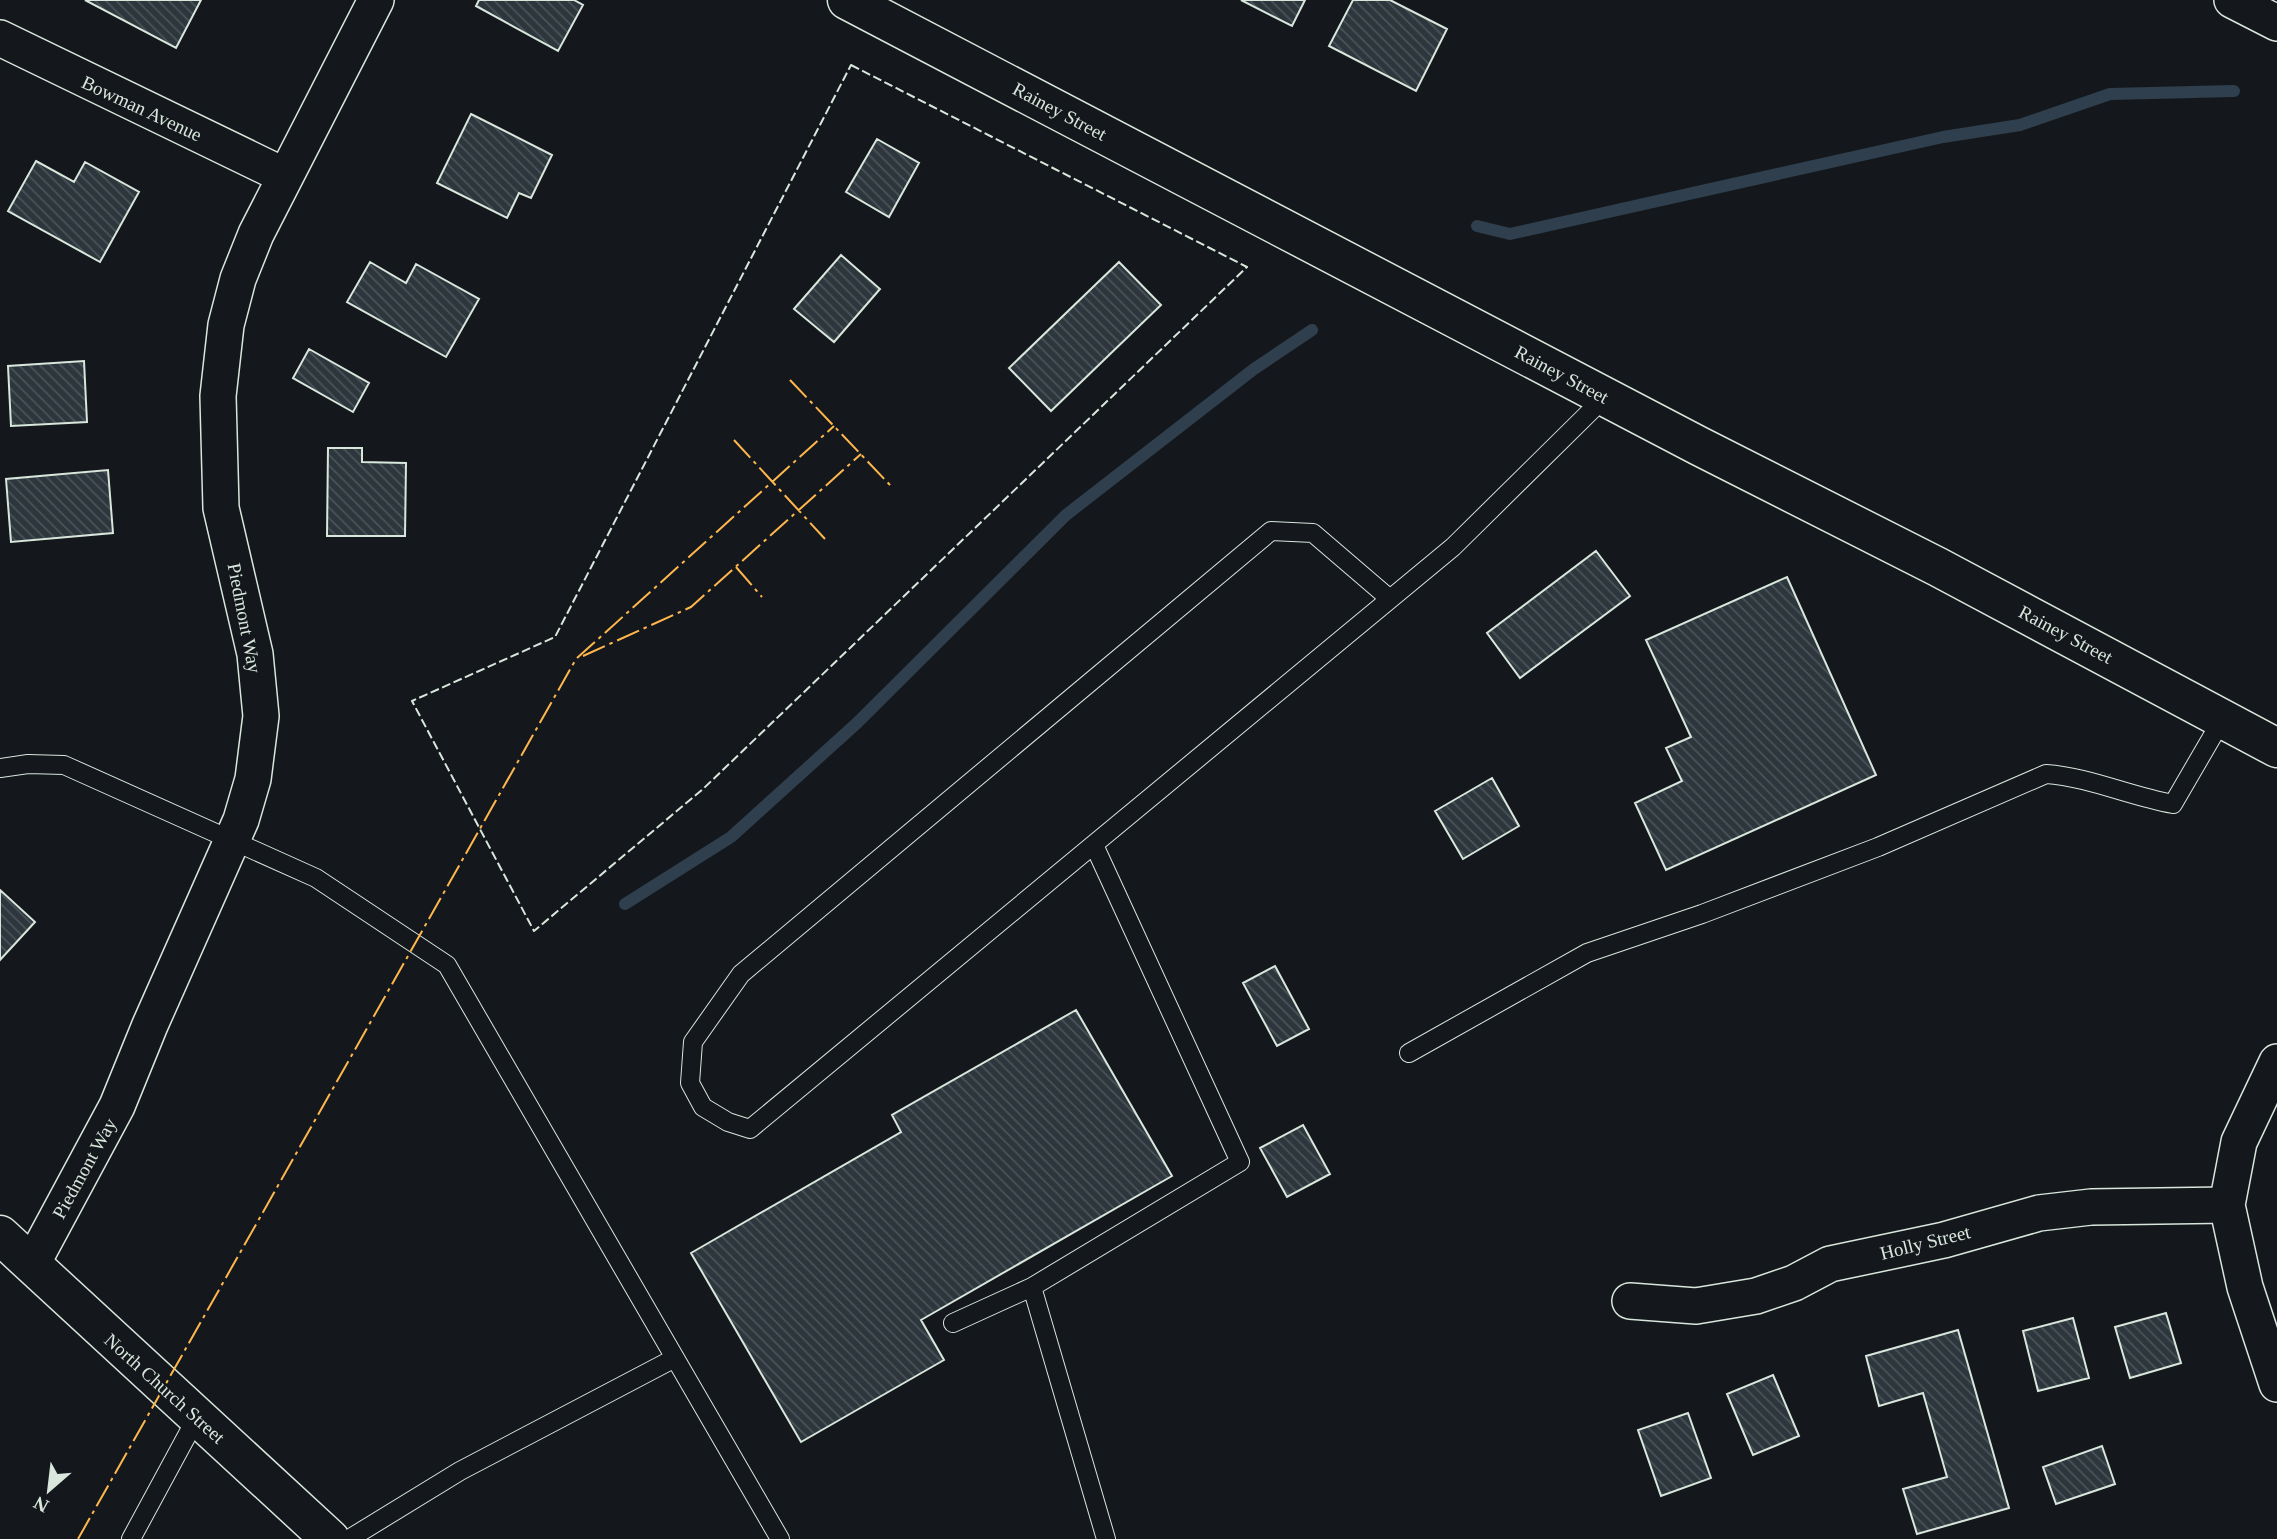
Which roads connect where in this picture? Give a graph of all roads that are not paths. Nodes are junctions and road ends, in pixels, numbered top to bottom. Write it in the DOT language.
graph roads {
  1 [pos="376,0"];
  2 [pos="847,0"];
  3 [pos="2232,0"];
  4 [pos="2277,23"];
  5 [pos="0,38"];
  6 [pos="285,176"];
  7 [pos="1605,397"];
  8 [pos="1390,599"];
  9 [pos="2223,718"];
  10 [pos="2277,747"];
  11 [pos="0,768"];
  12 [pos="232,842"];
  13 [pos="1094,845"];
  14 [pos="1409,1053"];
  15 [pos="2277,1062"];
  16 [pos="2227,1205"];
  17 [pos="0,1236"];
  18 [pos="32,1264"];
  19 [pos="1032,1287"];
  20 [pos="1630,1301"];
  21 [pos="953,1323"];
  22 [pos="675,1358"];
  23 [pos="2277,1384"];
  24 [pos="197,1417"];
  25 [pos="131,1539"];
  26 [pos="330,1539"];
  27 [pos="349,1539"];
  28 [pos="780,1539"];
  29 [pos="1106,1539"];
  1 -- 6 [label="street, Piedmont Way"];
  2 -- 7 [label="street, Rainey Street"];
  3 -- 4 [label="street"];
  5 -- 6 [label="street, Bowman Avenue"];
  6 -- 12 [label="street, Piedmont Way"];
  7 -- 8 [label="lane"];
  7 -- 9 [label="street, Rainey Street"];
  8 -- 13 [label="lane"];
  8 -- 13 [label="lane"];
  9 -- 10 [label="street, Rainey Street"];
  9 -- 14 [label="lane"];
  11 -- 12 [label="lane"];
  12 -- 18 [label="street, Piedmont Way"];
  12 -- 22 [label="lane"];
  13 -- 19 [label="lane"];
  15 -- 16 [label="street"];
  16 -- 20 [label="street, Holly Street"];
  16 -- 23 [label="street"];
  17 -- 18 [label="street, North Church Street"];
  18 -- 24 [label="street, North Church Street"];
  19 -- 21 [label="lane"];
  19 -- 29 [label="lane"];
  22 -- 27 [label="lane"];
  22 -- 28 [label="lane"];
  24 -- 25 [label="lane"];
  24 -- 26 [label="street, North Church Street"];
}
